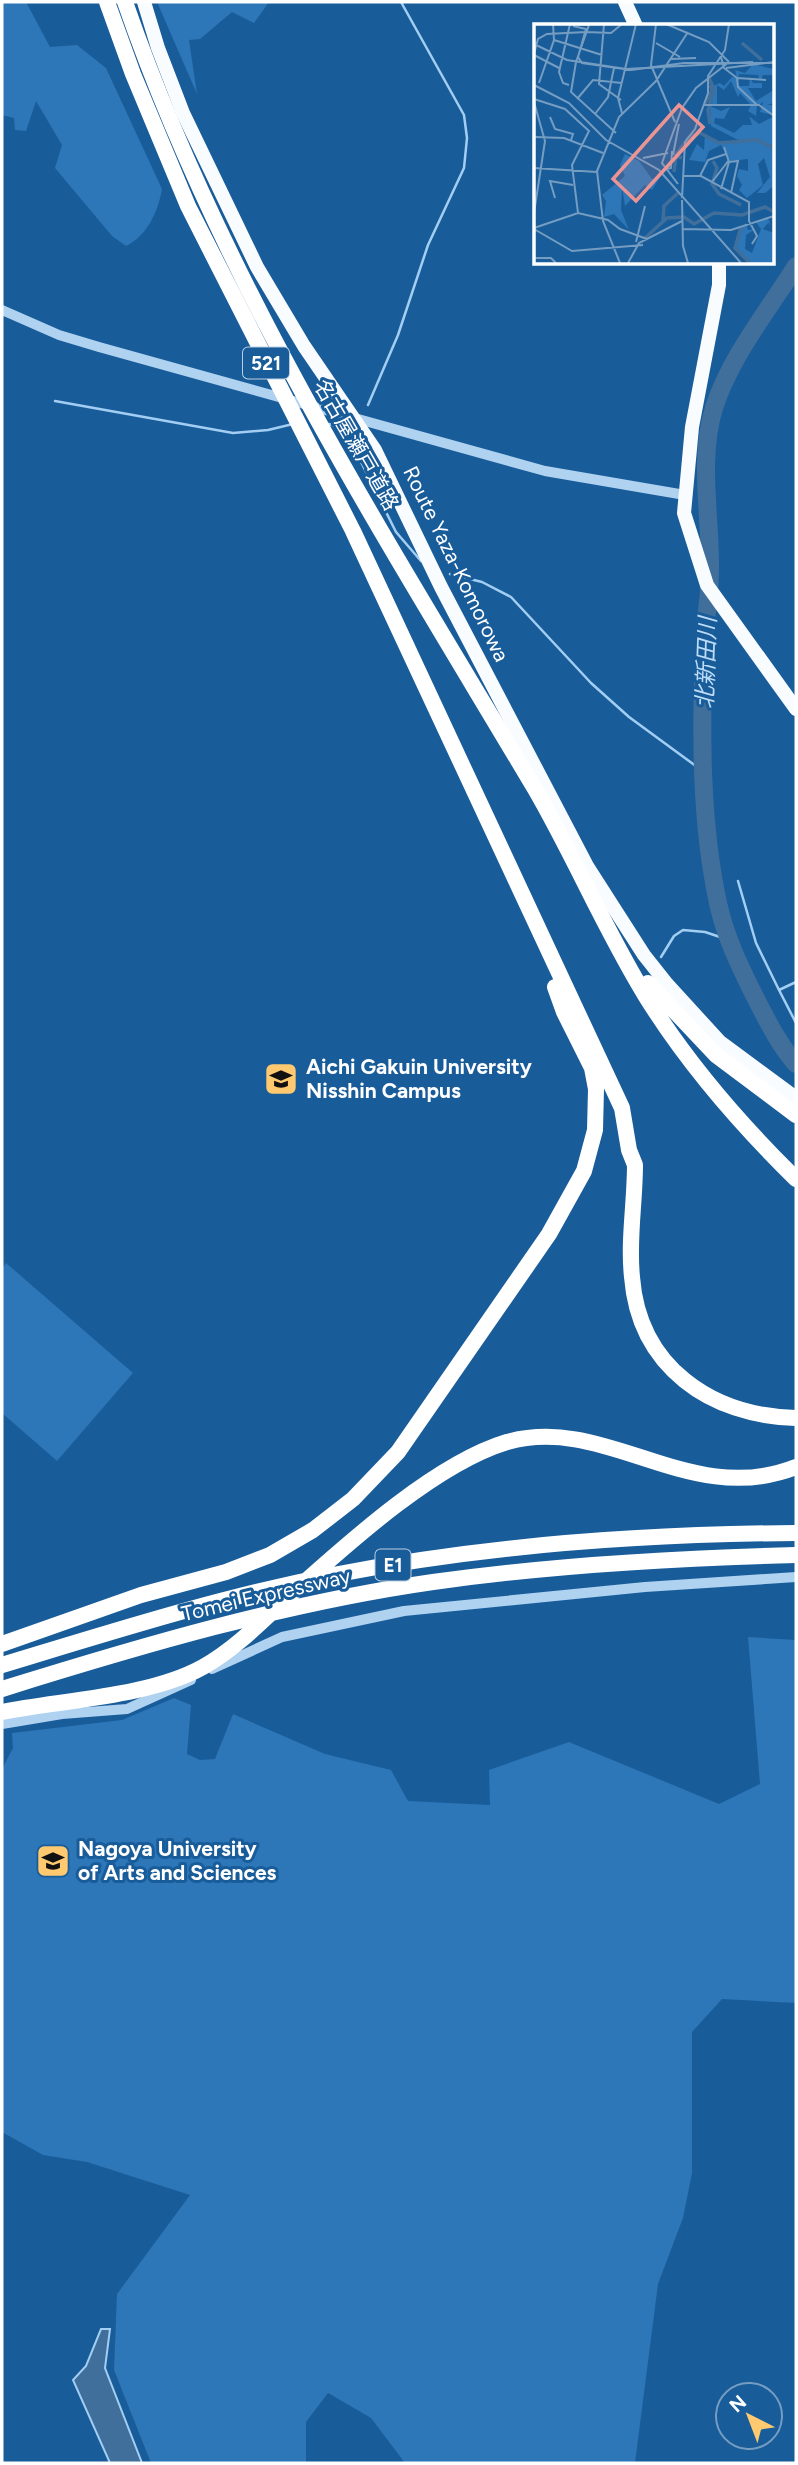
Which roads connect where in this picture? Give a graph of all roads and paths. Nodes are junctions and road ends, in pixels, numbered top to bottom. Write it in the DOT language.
graph roads {
  1 [pos="107,2"];
  2 [pos="125,2"];
  3 [pos="144,2"];
  4 [pos="625,2"];
  5 [pos="635,24"];
  6 [pos="719,264"];
  7 [pos="2,310"];
  8 [pos="357,420"];
  9 [pos="685,495"];
  10 [pos="796,709"];
  11 [pos="587,890"];
  12 [pos="522,895"];
  13 [pos="796,1098"];
  14 [pos="796,1115"];
  15 [pos="796,1179"];
  16 [pos="796,1418"];
  17 [pos="796,1467"];
  18 [pos="796,1533"];
  19 [pos="796,1555"];
  20 [pos="796,1577"];
  21 [pos="2,1644"];
  22 [pos="2,1665"];
  23 [pos="2,1689"];
  24 [pos="2,1712"];
  25 [pos="2,1724"];
  1 -- 12 [label="highway, 名古屋瀬戸道路 / 521"];
  2 -- 11 [label="highway, 名古屋瀬戸道路 / 521"];
  3 -- 8 [label="main road, Route Yaza-Komorowa"];
  4 -- 5 [label="main road"];
  6 -- 9 [label="main road"];
  7 -- 8 [label="street"];
  8 -- 9 [label="street"];
  8 -- 13 [label="main road, Route Yaza-Komorowa"];
  9 -- 10 [label="main road"];
  11 -- 14 [label="highway"];
  11 -- 15 [label="highway"];
  12 -- 16 [label="highway"];
  12 -- 21 [label="highway"];
  17 -- 24 [label="highway"];
  18 -- 22 [label="highway, Tomei Expressway / E1"];
  19 -- 23 [label="highway, Tomei Expressway / E1"];
  20 -- 25 [label="street"];
}
